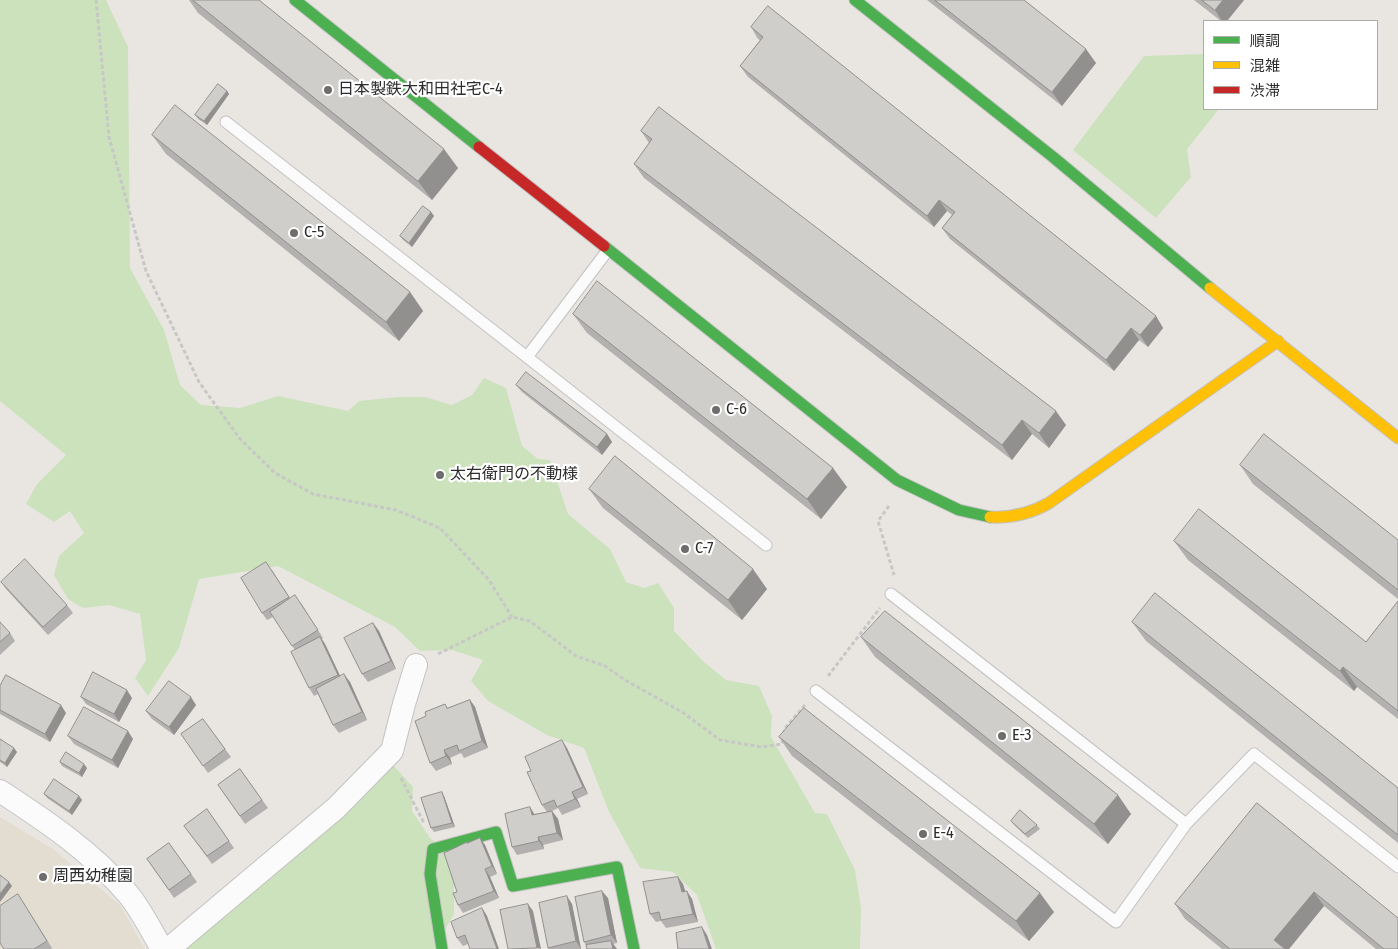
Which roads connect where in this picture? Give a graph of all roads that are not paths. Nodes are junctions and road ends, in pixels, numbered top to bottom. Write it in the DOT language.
graph roads {
  1 [pos="295,0"];
  2 [pos="855,0"];
  3 [pos="226,122"];
  4 [pos="608,250"];
  5 [pos="1278,341"];
  6 [pos="527,357"];
  7 [pos="1398,438"];
  8 [pos="766,546"];
  9 [pos="892,594"];
  10 [pos="416,665"];
  11 [pos="816,691"];
  12 [pos="0,791"];
  13 [pos="1186,824"];
  14 [pos="1398,867"];
  15 [pos="167,947"];
  16 [pos="442,949"];
  17 [pos="634,949"];
  1 -- 4 [label="street"];
  2 -- 5 [label="street"];
  3 -- 6 [label="lane"];
  4 -- 5 [label="street"];
  4 -- 6 [label="lane"];
  5 -- 7 [label="street"];
  6 -- 8 [label="lane"];
  9 -- 13 [label="lane"];
  10 -- 15 [label="street"];
  11 -- 13 [label="lane"];
  12 -- 15 [label="street"];
  13 -- 14 [label="lane"];
  16 -- 17 [label="street"];
}
